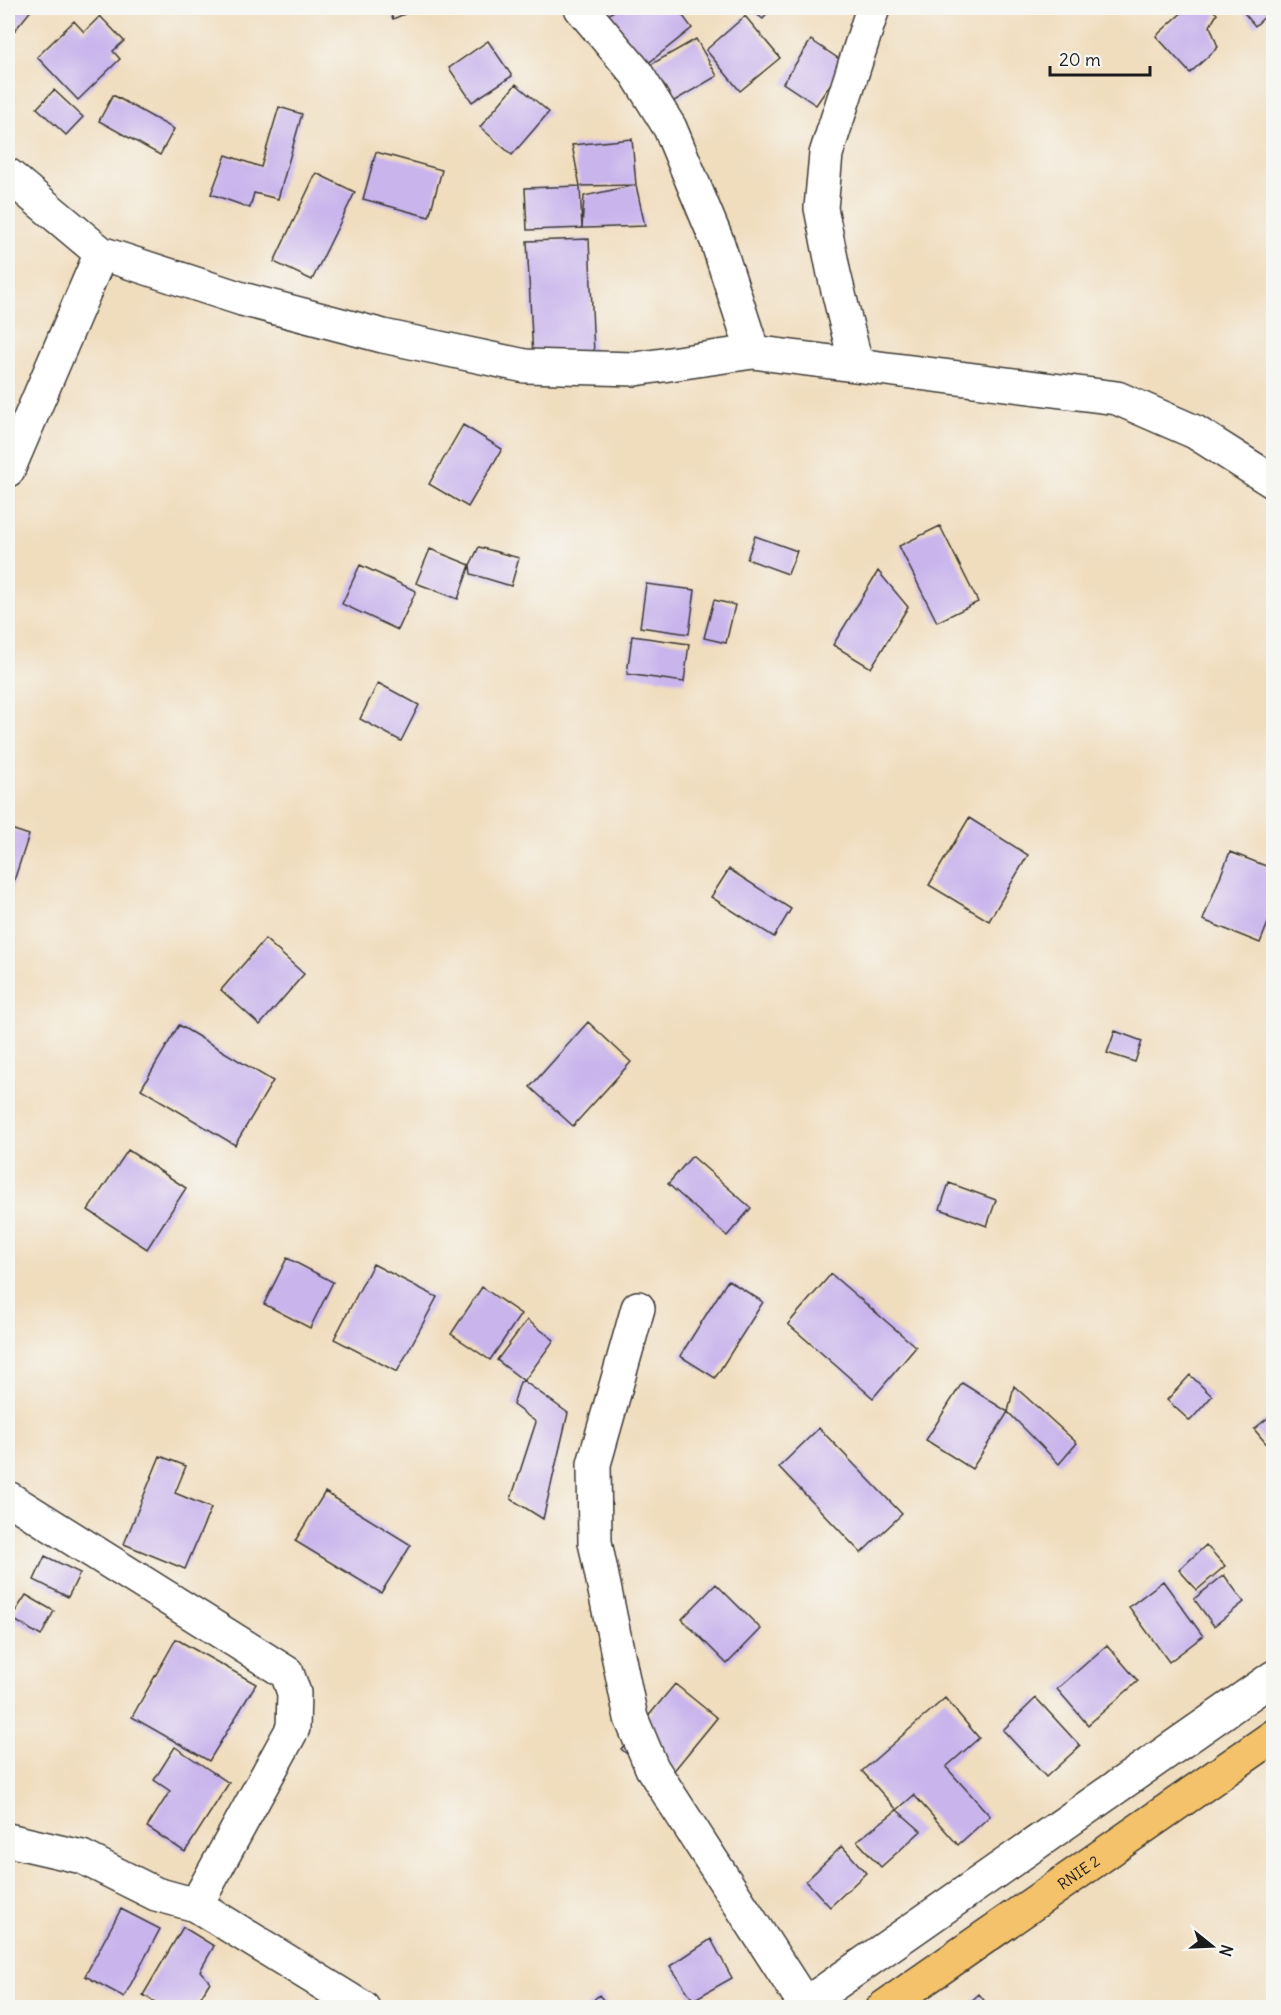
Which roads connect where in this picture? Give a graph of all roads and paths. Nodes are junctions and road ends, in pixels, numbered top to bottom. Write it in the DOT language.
graph roads {
  1 [pos="581,8"];
  2 [pos="873,8"];
  3 [pos="8,175"];
  4 [pos="101,253"];
  5 [pos="753,352"];
  6 [pos="856,364"];
  7 [pos="8,470"];
  8 [pos="1274,482"];
  9 [pos="638,1308"];
  10 [pos="8,1498"];
  11 [pos="1274,1677"];
  12 [pos="1274,1736"];
  13 [pos="8,1840"];
  14 [pos="196,1905"];
  15 [pos="804,2006"];
  16 [pos="363,2007"];
  17 [pos="883,2007"];
  1 -- 5 [label="street"];
  2 -- 6 [label="street"];
  3 -- 4 [label="street"];
  4 -- 5 [label="street"];
  4 -- 7 [label="street"];
  5 -- 6 [label="street"];
  6 -- 8 [label="street"];
  9 -- 15 [label="street"];
  10 -- 14 [label="street"];
  11 -- 15 [label="street"];
  12 -- 17 [label="highway, RNIE 2 / RNIE 2"];
  13 -- 14 [label="street"];
  14 -- 16 [label="street"];
}
